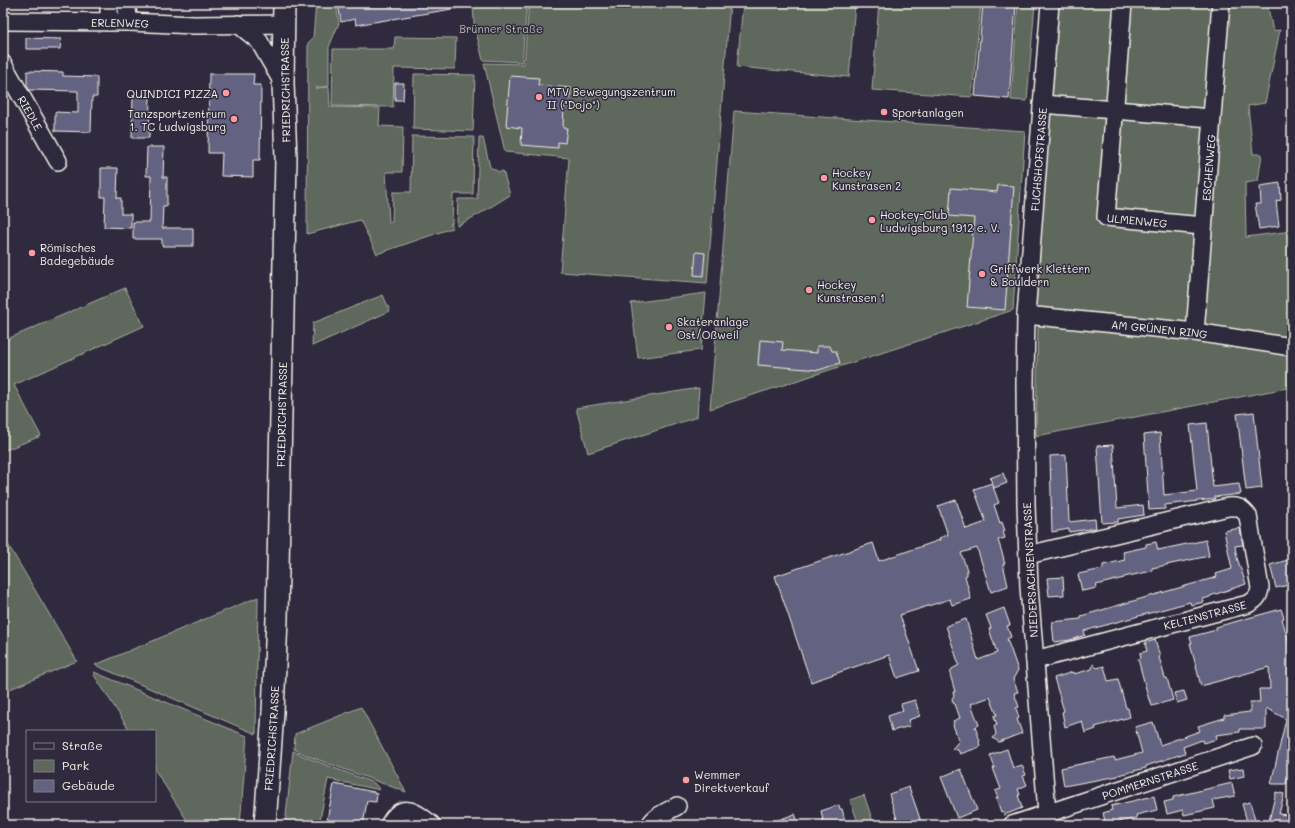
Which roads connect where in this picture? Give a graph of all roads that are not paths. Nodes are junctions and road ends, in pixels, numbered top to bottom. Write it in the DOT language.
graph roads {
  1 [pos="109,3"];
  2 [pos="126,3"];
  3 [pos="284,3"];
  4 [pos="1050,3"];
  5 [pos="1123,3"];
  6 [pos="1221,3"];
  7 [pos="3,22"];
  8 [pos="109,22"];
  9 [pos="129,22"];
  10 [pos="238,24"];
  11 [pos="284,24"];
  12 [pos="3,64"];
  13 [pos="283,83"];
  14 [pos="1042,104"];
  15 [pos="1114,110"];
  16 [pos="1211,118"];
  17 [pos="58,161"];
  18 [pos="1203,226"];
  19 [pos="1026,315"];
  20 [pos="1195,332"];
  21 [pos="1292,347"];
  22 [pos="1028,555"];
  23 [pos="1035,660"];
  24 [pos="1253,746"];
  25 [pos="677,806"];
  26 [pos="1048,820"];
  27 [pos="265,825"];
  28 [pos="389,825"];
  29 [pos="432,825"];
  30 [pos="650,825"];
  31 [pos="1012,825"];
  1 -- 8 [label="street"];
  2 -- 9 [label="street"];
  3 -- 11 [label="main road, FRIEDRICHSTRASSE"];
  4 -- 14 [label="street, FUCHSHOFSTRASSE"];
  5 -- 15 [label="street, ULMENWEG"];
  6 -- 16 [label="street, ESCHENWEG"];
  7 -- 8 [label="street, ERLENWEG"];
  8 -- 9 [label="street, ERLENWEG"];
  9 -- 10 [label="street, ERLENWEG"];
  10 -- 11 [label="street, ERLENWEG"];
  10 -- 13 [label="street"];
  11 -- 13 [label="main road, FRIEDRICHSTRASSE"];
  12 -- 17 [label="street, RIEDLE"];
  13 -- 27 [label="main road, FRIEDRICHSTRASSE"];
  14 -- 15 [label="street"];
  14 -- 19 [label="street, FUCHSHOFSTRASSE"];
  15 -- 16 [label="street"];
  15 -- 18 [label="street, ULMENWEG"];
  16 -- 18 [label="street, ESCHENWEG"];
  18 -- 20 [label="street, ESCHENWEG"];
  19 -- 20 [label="street, AM GRÜNEN RING"];
  19 -- 22 [label="street, NIEDERSACHSENSTRASSE"];
  20 -- 21 [label="street, AM GRÜNEN RING"];
  22 -- 23 [label="street, NIEDERSACHSENSTRASSE"];
  22 -- 23 [label="street, KELTENSTRASSE"];
  23 -- 26 [label="street, NIEDERSACHSENSTRASSE"];
  24 -- 26 [label="street, POMMERNSTRASSE"];
  25 -- 30 [label="street"];
  26 -- 31 [label="street, POMMERNSTRASSE"];
  28 -- 29 [label="street"];
}
